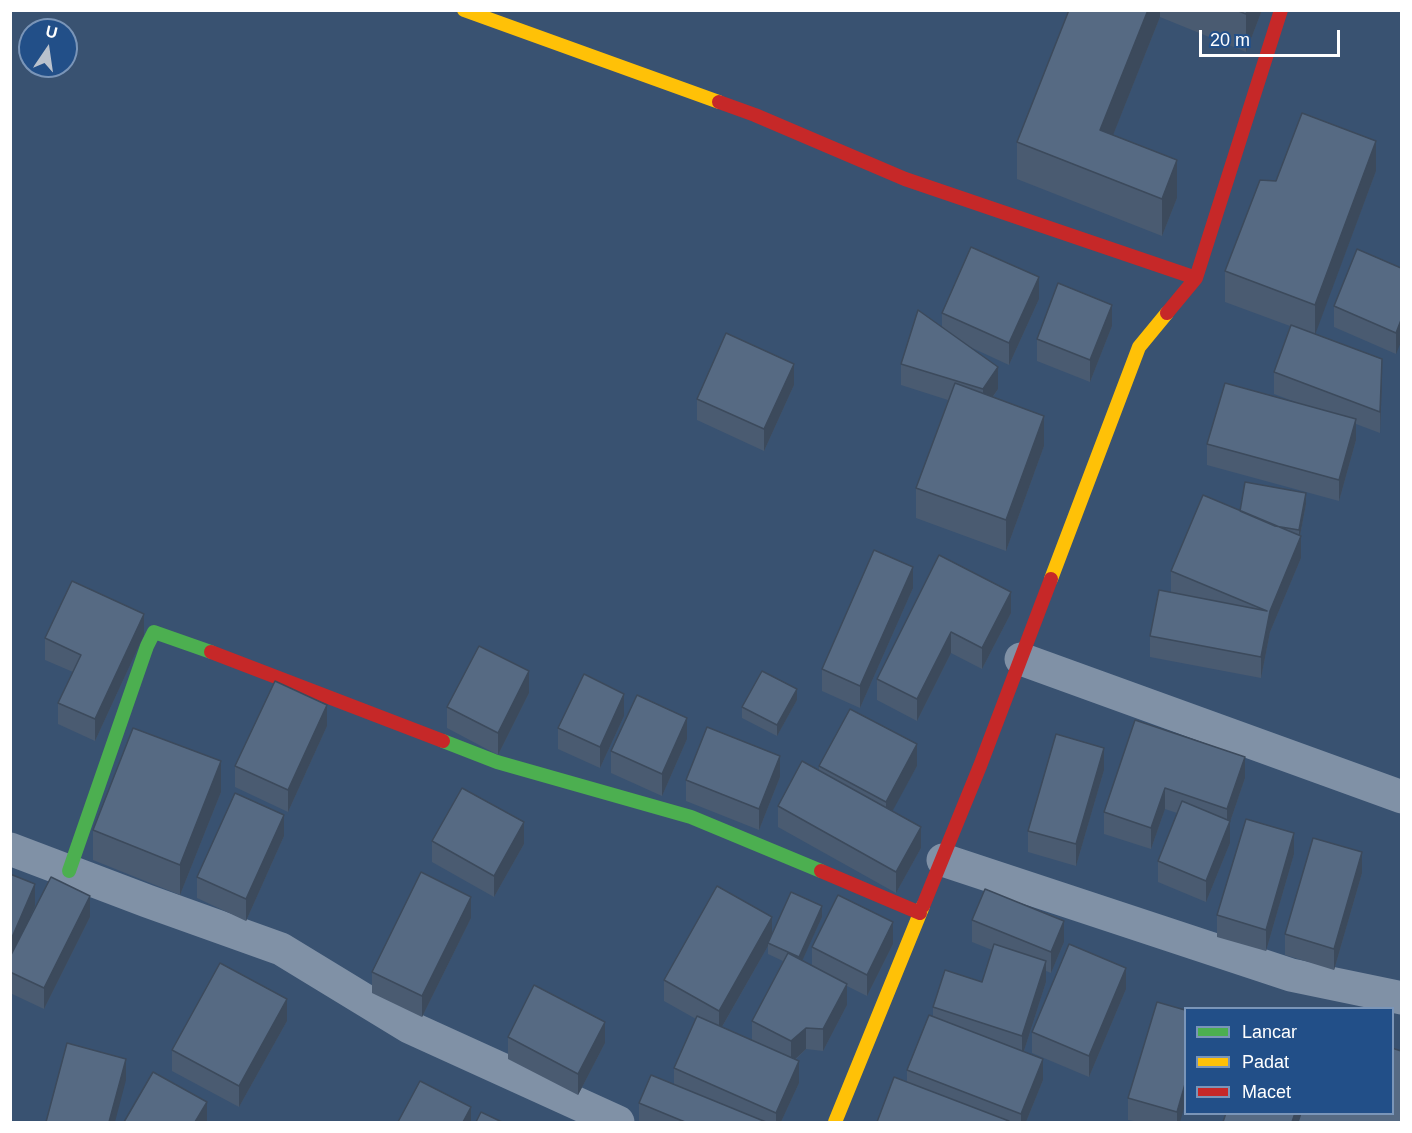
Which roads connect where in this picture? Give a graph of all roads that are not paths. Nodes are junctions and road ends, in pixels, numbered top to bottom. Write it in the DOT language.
graph roads {
  1 [pos="464,10"];
  2 [pos="1281,10"];
  3 [pos="1196,278"];
  4 [pos="1021,659"];
  5 [pos="1401,797"];
  6 [pos="10,849"];
  7 [pos="943,860"];
  8 [pos="69,871"];
  9 [pos="920,913"];
  10 [pos="1401,998"];
  11 [pos="618,1122"];
  12 [pos="835,1122"];
  1 -- 3 [label="street"];
  2 -- 3 [label="street"];
  3 -- 4 [label="street"];
  4 -- 5 [label="street"];
  4 -- 7 [label="street"];
  6 -- 8 [label="street"];
  7 -- 9 [label="street"];
  7 -- 10 [label="street"];
  8 -- 9 [label="street"];
  8 -- 11 [label="street"];
  9 -- 12 [label="street"];
}
